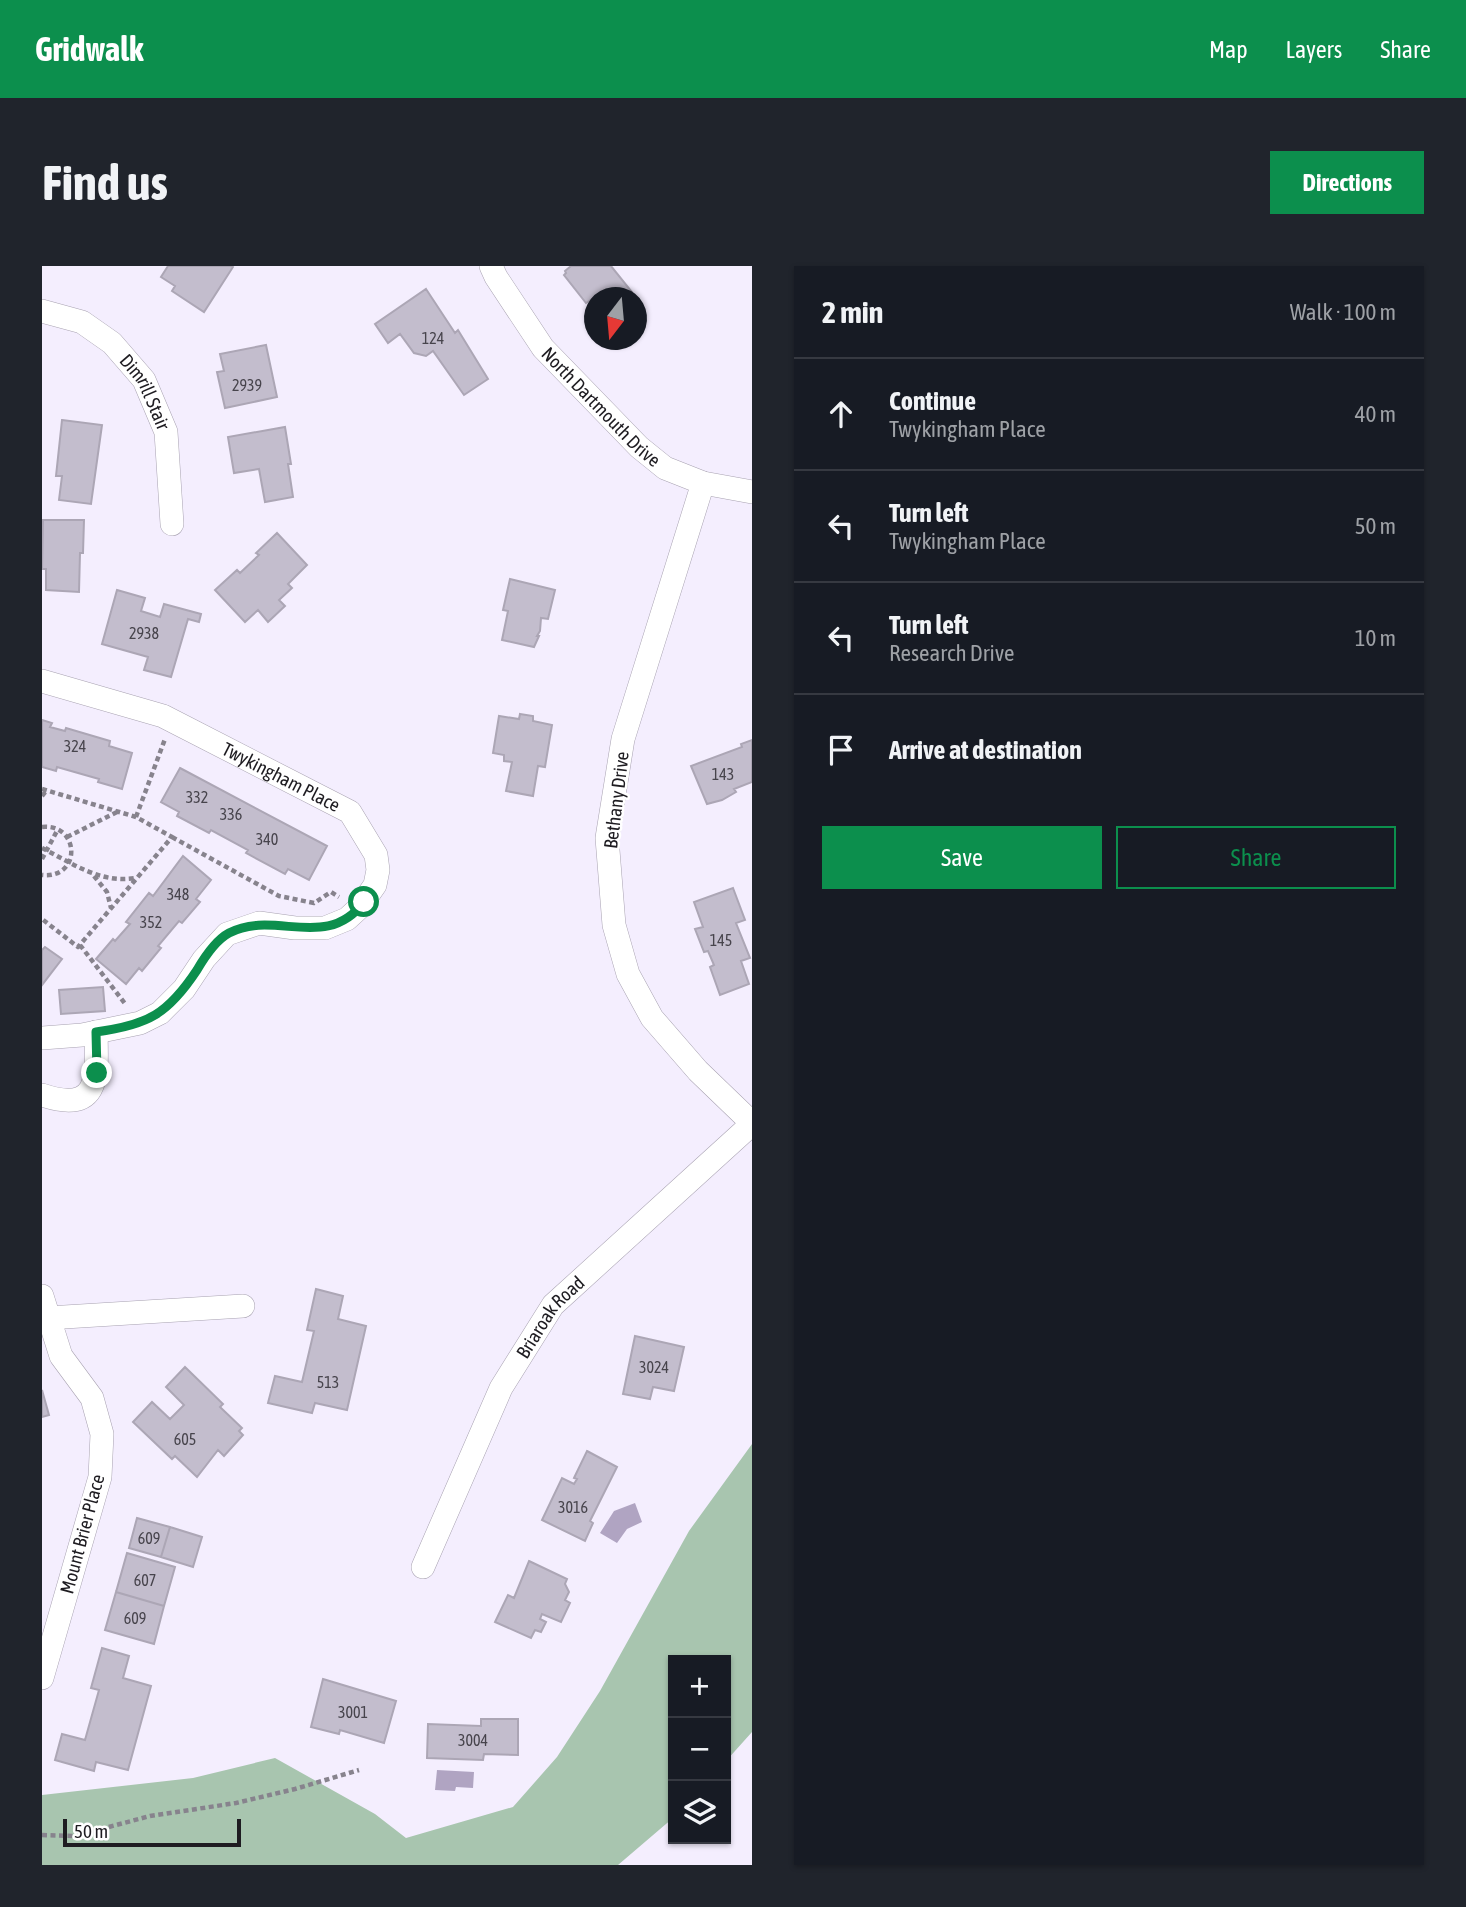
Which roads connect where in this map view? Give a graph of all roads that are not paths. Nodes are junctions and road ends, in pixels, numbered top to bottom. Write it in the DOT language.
graph roads {
  1 [pos="491,266"];
  2 [pos="42,311"];
  3 [pos="703,483"];
  4 [pos="752,492"];
  5 [pos="172,523"];
  6 [pos="42,681"];
  7 [pos="96,1032"];
  8 [pos="42,1038"];
  9 [pos="42,1095"];
  10 [pos="752,1124"];
  11 [pos="243,1306"];
  12 [pos="45,1307"];
  13 [pos="424,1567"];
  14 [pos="42,1678"];
  1 -- 3 [label="street, North Dartmouth Drive"];
  2 -- 5 [label="street, Dimrill Stair"];
  3 -- 4 [label="street, North Dartmouth Drive"];
  3 -- 10 [label="street, Bethany Drive"];
  6 -- 7 [label="street, Twykingham Place"];
  7 -- 8 [label="street, Twykingham Place"];
  7 -- 9 [label="street"];
  10 -- 13 [label="street, Briaroak Road"];
  11 -- 12 [label="street, Mount Brier Place"];
  12 -- 14 [label="street, Mount Brier Place"];
}
